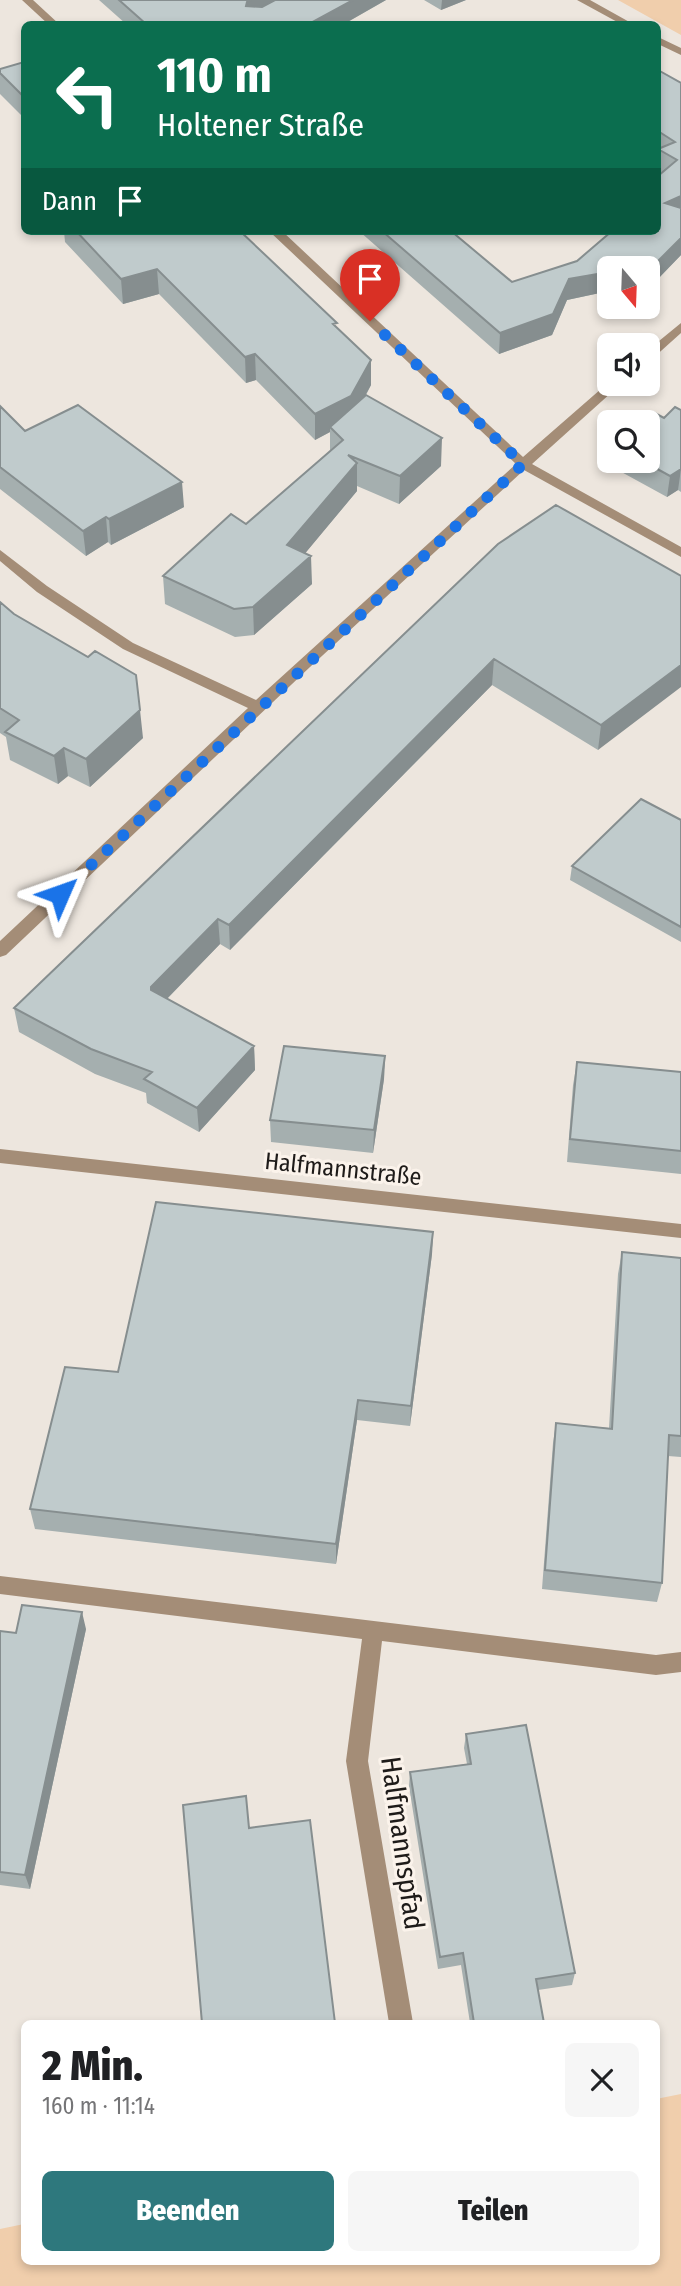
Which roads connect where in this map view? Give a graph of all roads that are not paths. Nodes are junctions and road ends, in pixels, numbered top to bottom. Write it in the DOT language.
graph roads {
  1 [pos="27,0"];
  2 [pos="582,0"];
  3 [pos="51,21"];
  4 [pos="622,21"];
  5 [pos="661,42"];
  6 [pos="681,52"];
  7 [pos="279,235"];
  8 [pos="681,327"];
  9 [pos="660,345"];
  10 [pos="601,396"];
  11 [pos="523,464"];
  12 [pos="681,553"];
  13 [pos="0,554"];
  14 [pos="258,707"];
  15 [pos="0,951"];
  16 [pos="0,1156"];
  17 [pos="681,1231"];
  18 [pos="0,1585"];
  19 [pos="373,1630"];
  20 [pos="681,1662"];
  21 [pos="400,2020"];
  1 -- 3 [label="street"];
  2 -- 4 [label="street"];
  5 -- 6 [label="street"];
  7 -- 11 [label="street"];
  8 -- 9 [label="street"];
  10 -- 11 [label="street"];
  11 -- 12 [label="street"];
  11 -- 14 [label="street"];
  13 -- 14 [label="street"];
  14 -- 15 [label="street"];
  16 -- 17 [label="street, Halfmannstraße"];
  18 -- 19 [label="street"];
  19 -- 20 [label="street"];
  19 -- 21 [label="street, Halfmannspfad"];
}
